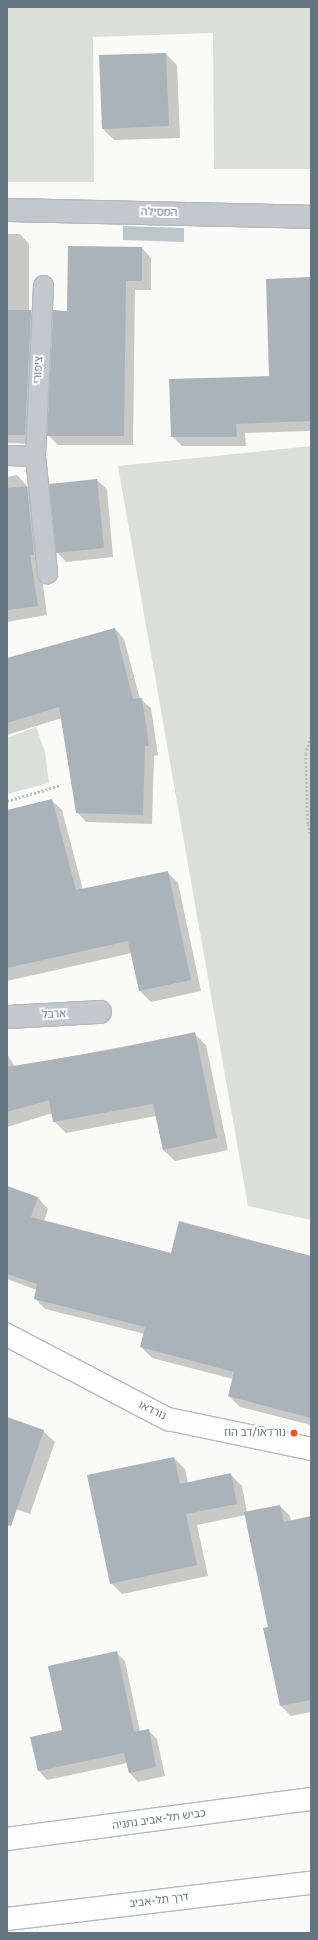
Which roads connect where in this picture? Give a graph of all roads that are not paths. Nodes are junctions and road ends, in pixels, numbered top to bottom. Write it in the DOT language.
graph roads {
  1 [pos="7,210"];
  2 [pos="311,217"];
  3 [pos="43,285"];
  4 [pos="7,456"];
  5 [pos="34,456"];
  6 [pos="47,573"];
  7 [pos="100,1012"];
  8 [pos="7,1017"];
  9 [pos="7,1335"];
  10 [pos="311,1449"];
  11 [pos="311,1799"];
  12 [pos="7,1839"];
  13 [pos="311,1883"];
  14 [pos="7,1919"];
  1 -- 2 [label="street, המסילה"];
  3 -- 5 [label="lane, ציפורי"];
  4 -- 5 [label="lane"];
  5 -- 6 [label="lane, ציפורי"];
  7 -- 8 [label="street, ארבל"];
  9 -- 10 [label="main road, נורדאו"];
  11 -- 12 [label="main road, כביש תל-אביב נתניה"];
  13 -- 14 [label="main road, דרך תל-אביב"];
}
